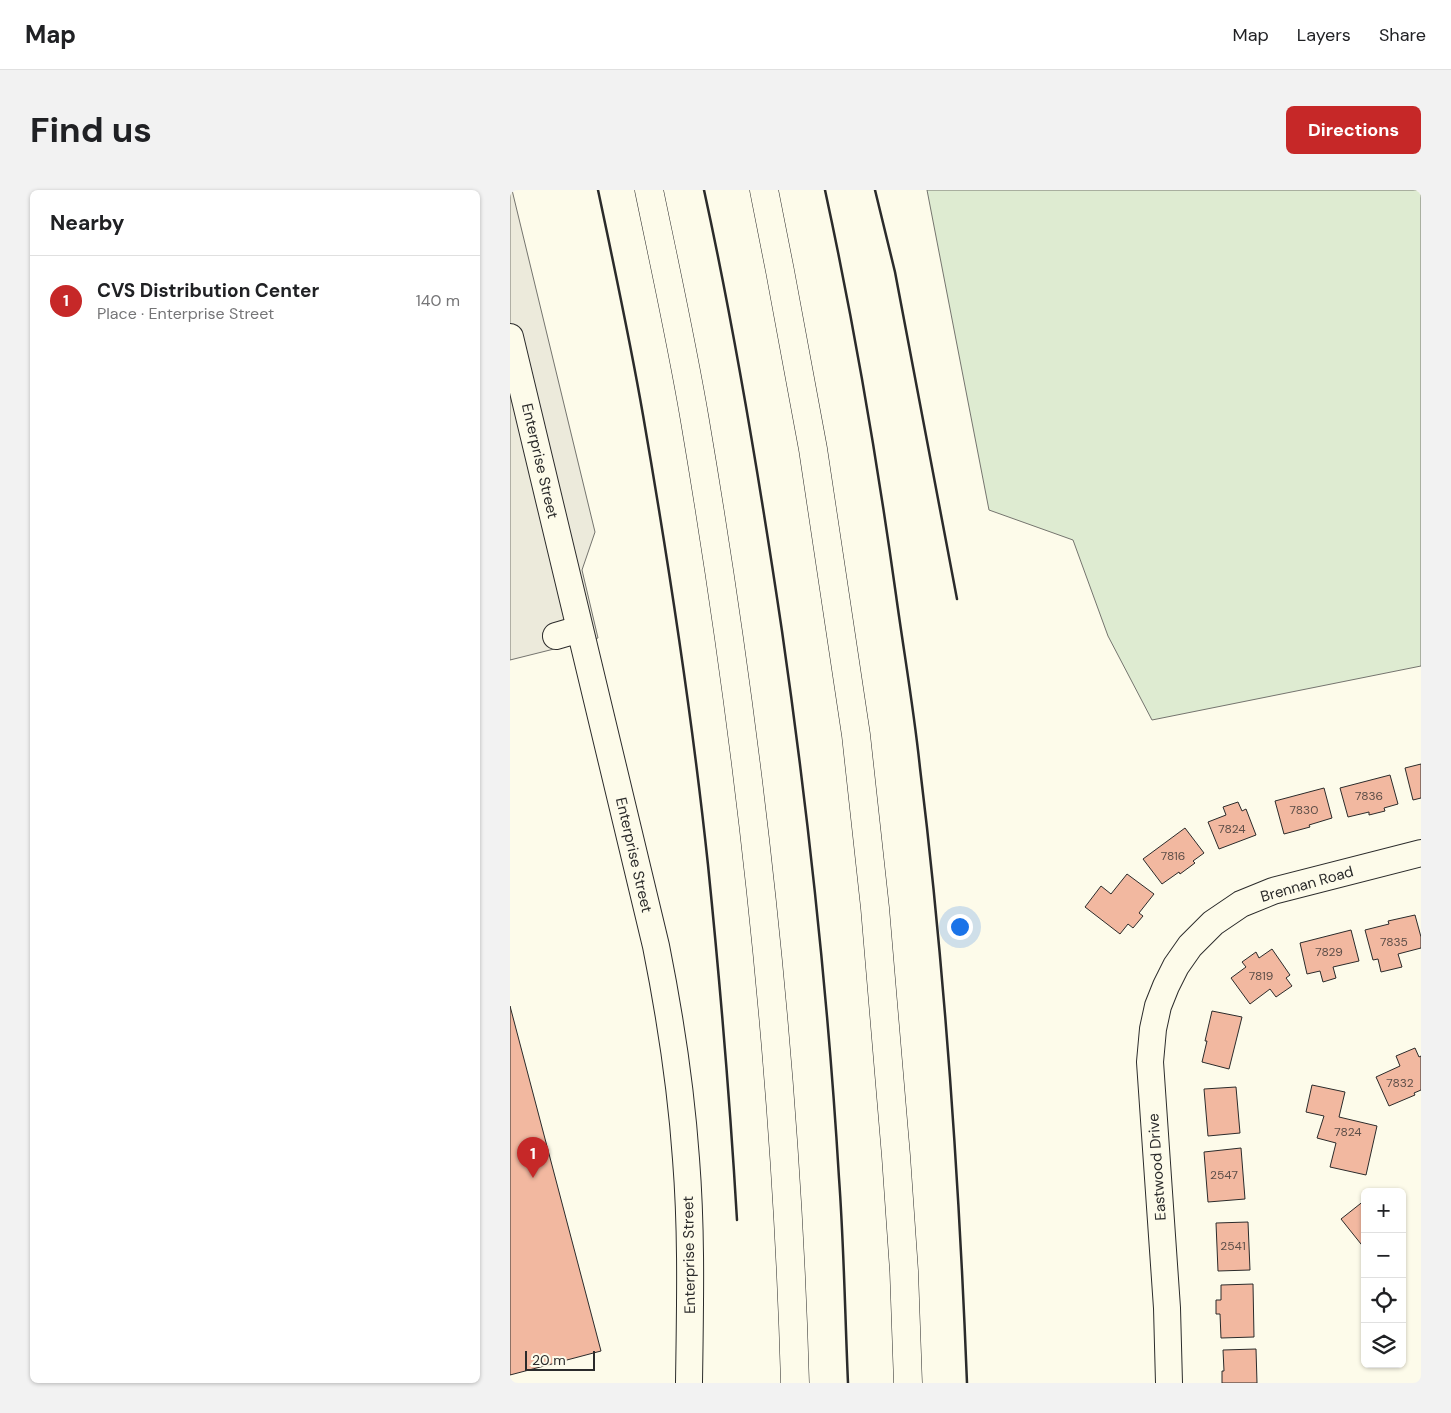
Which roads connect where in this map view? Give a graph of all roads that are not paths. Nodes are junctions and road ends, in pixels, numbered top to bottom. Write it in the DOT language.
graph roads {
  1 [pos="649,190"];
  2 [pos="764,190"];
  3 [pos="510,337"];
  4 [pos="1421,853"];
  5 [pos="1183,957"];
  6 [pos="689,1383"];
  7 [pos="795,1383"];
  8 [pos="908,1383"];
  9 [pos="1169,1383"];
  1 -- 7 [label="highway"];
  2 -- 8 [label="highway"];
  3 -- 6 [label="street, Enterprise Street"];
  4 -- 5 [label="street, Brennan Road"];
  5 -- 9 [label="street, Eastwood Drive"];
}
